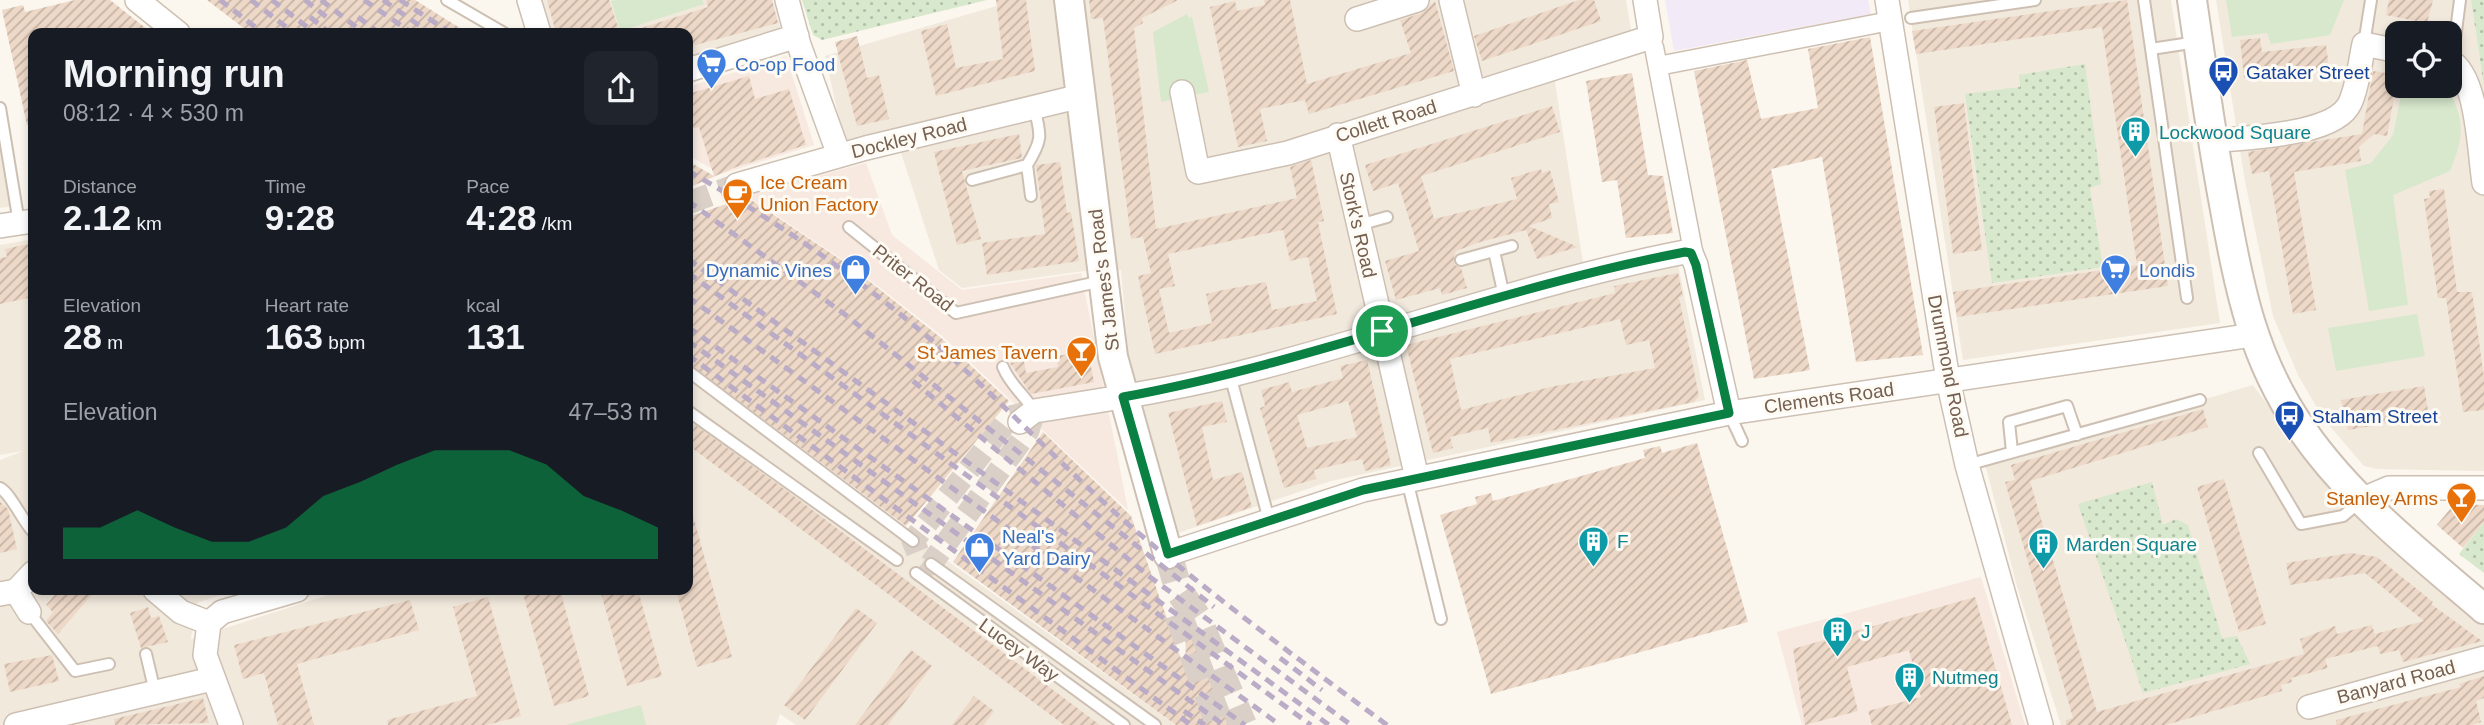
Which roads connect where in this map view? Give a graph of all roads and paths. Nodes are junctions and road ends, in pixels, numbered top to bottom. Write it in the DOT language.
graph roads {
  1 [pos="137,0"];
  2 [pos="447,0"];
  3 [pos="529,0"];
  4 [pos="787,0"];
  5 [pos="1069,0"];
  6 [pos="1417,0"];
  7 [pos="1451,0"];
  8 [pos="1645,0"];
  9 [pos="2035,0"];
  10 [pos="2144,0"];
  11 [pos="2192,0"];
  12 [pos="2371,0"];
  13 [pos="2460,0"];
  14 [pos="1896,13"];
  15 [pos="1357,19"];
  16 [pos="2457,21"];
  17 [pos="172,28"];
  18 [pos="495,28"];
  19 [pos="537,28"];
  20 [pos="797,36"];
  21 [pos="1653,42"];
  22 [pos="2198,42"];
  23 [pos="2364,44"];
  24 [pos="2385,48"];
  25 [pos="2151,49"];
  26 [pos="1658,66"];
  27 [pos="693,68"];
  28 [pos="2462,71"];
  29 [pos="1182,92"];
  30 [pos="1474,94"];
  31 [pos="1082,96"];
  32 [pos="0,108"];
  33 [pos="1034,108"];
  34 [pos="1338,135"];
  35 [pos="2213,141"];
  36 [pos="839,155"];
  37 [pos="1027,165"];
  38 [pos="972,180"];
  39 [pos="2484,183"];
  40 [pos="737,185"];
  41 [pos="1031,196"];
  42 [pos="1387,217"];
  43 [pos="17,223"];
  44 [pos="1359,225"];
  45 [pos="849,227"];
  46 [pos="1512,246"];
  47 [pos="1494,251"];
  48 [pos="1693,256"];
  49 [pos="1461,260"];
  50 [pos="1104,280"];
  51 [pos="1504,296"];
  52 [pos="2187,298"];
  53 [pos="1382,331"];
  54 [pos="2253,335"];
  55 [pos="1003,367"];
  56 [pos="693,375"];
  57 [pos="1230,375"];
  58 [pos="1948,380"];
  59 [pos="1123,397"];
  60 [pos="2200,400"];
  61 [pos="1729,413"];
  62 [pos="693,415"];
  63 [pos="1027,416"];
  64 [pos="2077,435"];
  65 [pos="1742,441"];
  66 [pos="2012,452"];
  67 [pos="2259,453"];
  68 [pos="1967,465"];
  69 [pos="1412,479"];
  70 [pos="0,488"];
  71 [pos="2484,488"];
  72 [pos="2363,499"];
  73 [pos="1269,520"];
  74 [pos="28,524"];
  75 [pos="913,541"];
  76 [pos="1168,554"];
  77 [pos="897,561"];
  78 [pos="931,564"];
  79 [pos="916,573"];
  80 [pos="28,577"];
  81 [pos="8,593"];
  82 [pos="161,595"];
  83 [pos="280,595"];
  84 [pos="2484,609"];
  85 [pos="29,612"];
  86 [pos="1441,619"];
  87 [pos="209,623"];
  88 [pos="146,654"];
  89 [pos="2484,658"];
  90 [pos="109,664"];
  91 [pos="212,679"];
  92 [pos="155,692"];
  93 [pos="2309,706"];
  94 [pos="16,725"];
  95 [pos="231,725"];
  96 [pos="1124,725"];
  97 [pos="1155,725"];
  98 [pos="2041,725"];
  1 -- 17 [label="street"];
  2 -- 18 [label="lane"];
  3 -- 19 [label="street"];
  4 -- 20 [label="street"];
  5 -- 31 [label="street, St James's Road"];
  6 -- 15 [label="street"];
  7 -- 30 [label="street"];
  8 -- 21 [label="street"];
  9 -- 14 [label="lane"];
  10 -- 25 [label="lane"];
  11 -- 22 [label="street"];
  12 -- 23 [label="lane"];
  13 -- 16 [label="lane"];
  14 -- 26 [label="street"];
  14 -- 58 [label="street, Drummond Road"];
  20 -- 27 [label="street"];
  20 -- 36 [label="street"];
  21 -- 26 [label="street"];
  21 -- 30 [label="street, Collett Road"];
  22 -- 25 [label="lane"];
  22 -- 35 [label="street"];
  23 -- 24 [label="street"];
  23 -- 35 [label="street"];
  25 -- 52 [label="lane"];
  26 -- 48 [label="street"];
  28 -- 39 [label="street"];
  29 -- 34 [label="street, Collett Road"];
  30 -- 34 [label="street, Collett Road"];
  31 -- 33 [label="street, Dockley Road"];
  31 -- 50 [label="street, St James's Road"];
  32 -- 43 [label="lane"];
  33 -- 36 [label="street, Dockley Road"];
  33 -- 37 [label="lane"];
  34 -- 44 [label="street, Stork's Road"];
  35 -- 54 [label="street"];
  36 -- 40 [label="street, Dockley Road"];
  37 -- 38 [label="lane"];
  37 -- 41 [label="lane"];
  42 -- 44 [label="lane"];
  44 -- 53 [label="street, Stork's Road"];
  45 -- 50 [label="lane, Priter Road"];
  46 -- 47 [label="lane"];
  47 -- 49 [label="lane"];
  47 -- 51 [label="lane"];
  48 -- 51 [label="street"];
  48 -- 61 [label="street"];
  50 -- 59 [label="street, St James's Road"];
  51 -- 53 [label="street"];
  53 -- 57 [label="street"];
  53 -- 69 [label="street, Stork's Road"];
  54 -- 58 [label="street, Clements Road"];
  54 -- 72 [label="street"];
  55 -- 63 [label="lane"];
  56 -- 75 [label="lane"];
  57 -- 59 [label="street"];
  57 -- 73 [label="lane"];
  58 -- 61 [label="street, Clements Road"];
  58 -- 68 [label="street, Drummond Road"];
  59 -- 63 [label="street"];
  59 -- 76 [label="street, St James's Road"];
  60 -- 64 [label="lane"];
  61 -- 65 [label="lane"];
  61 -- 69 [label="street, Clements Road"];
  62 -- 77 [label="lane"];
  64 -- 66 [label="lane"];
  64 -- 66 [label="lane"];
  66 -- 68 [label="lane"];
  67 -- 72 [label="lane"];
  68 -- 98 [label="street, Drummond Road"];
  69 -- 73 [label="street, Clements Road"];
  69 -- 86 [label="lane"];
  70 -- 74 [label="lane"];
  71 -- 72 [label="street"];
  72 -- 84 [label="street"];
  73 -- 76 [label="street, Clements Road"];
  78 -- 97 [label="lane"];
  79 -- 96 [label="lane, Lucey Way"];
  80 -- 81 [label="street"];
  81 -- 85 [label="street"];
  82 -- 87 [label="street"];
  83 -- 87 [label="street"];
  85 -- 90 [label="lane"];
  87 -- 91 [label="street"];
  88 -- 92 [label="lane"];
  89 -- 93 [label="street, Banyard Road"];
  91 -- 92 [label="street"];
  91 -- 95 [label="street"];
  92 -- 94 [label="street"];
}
